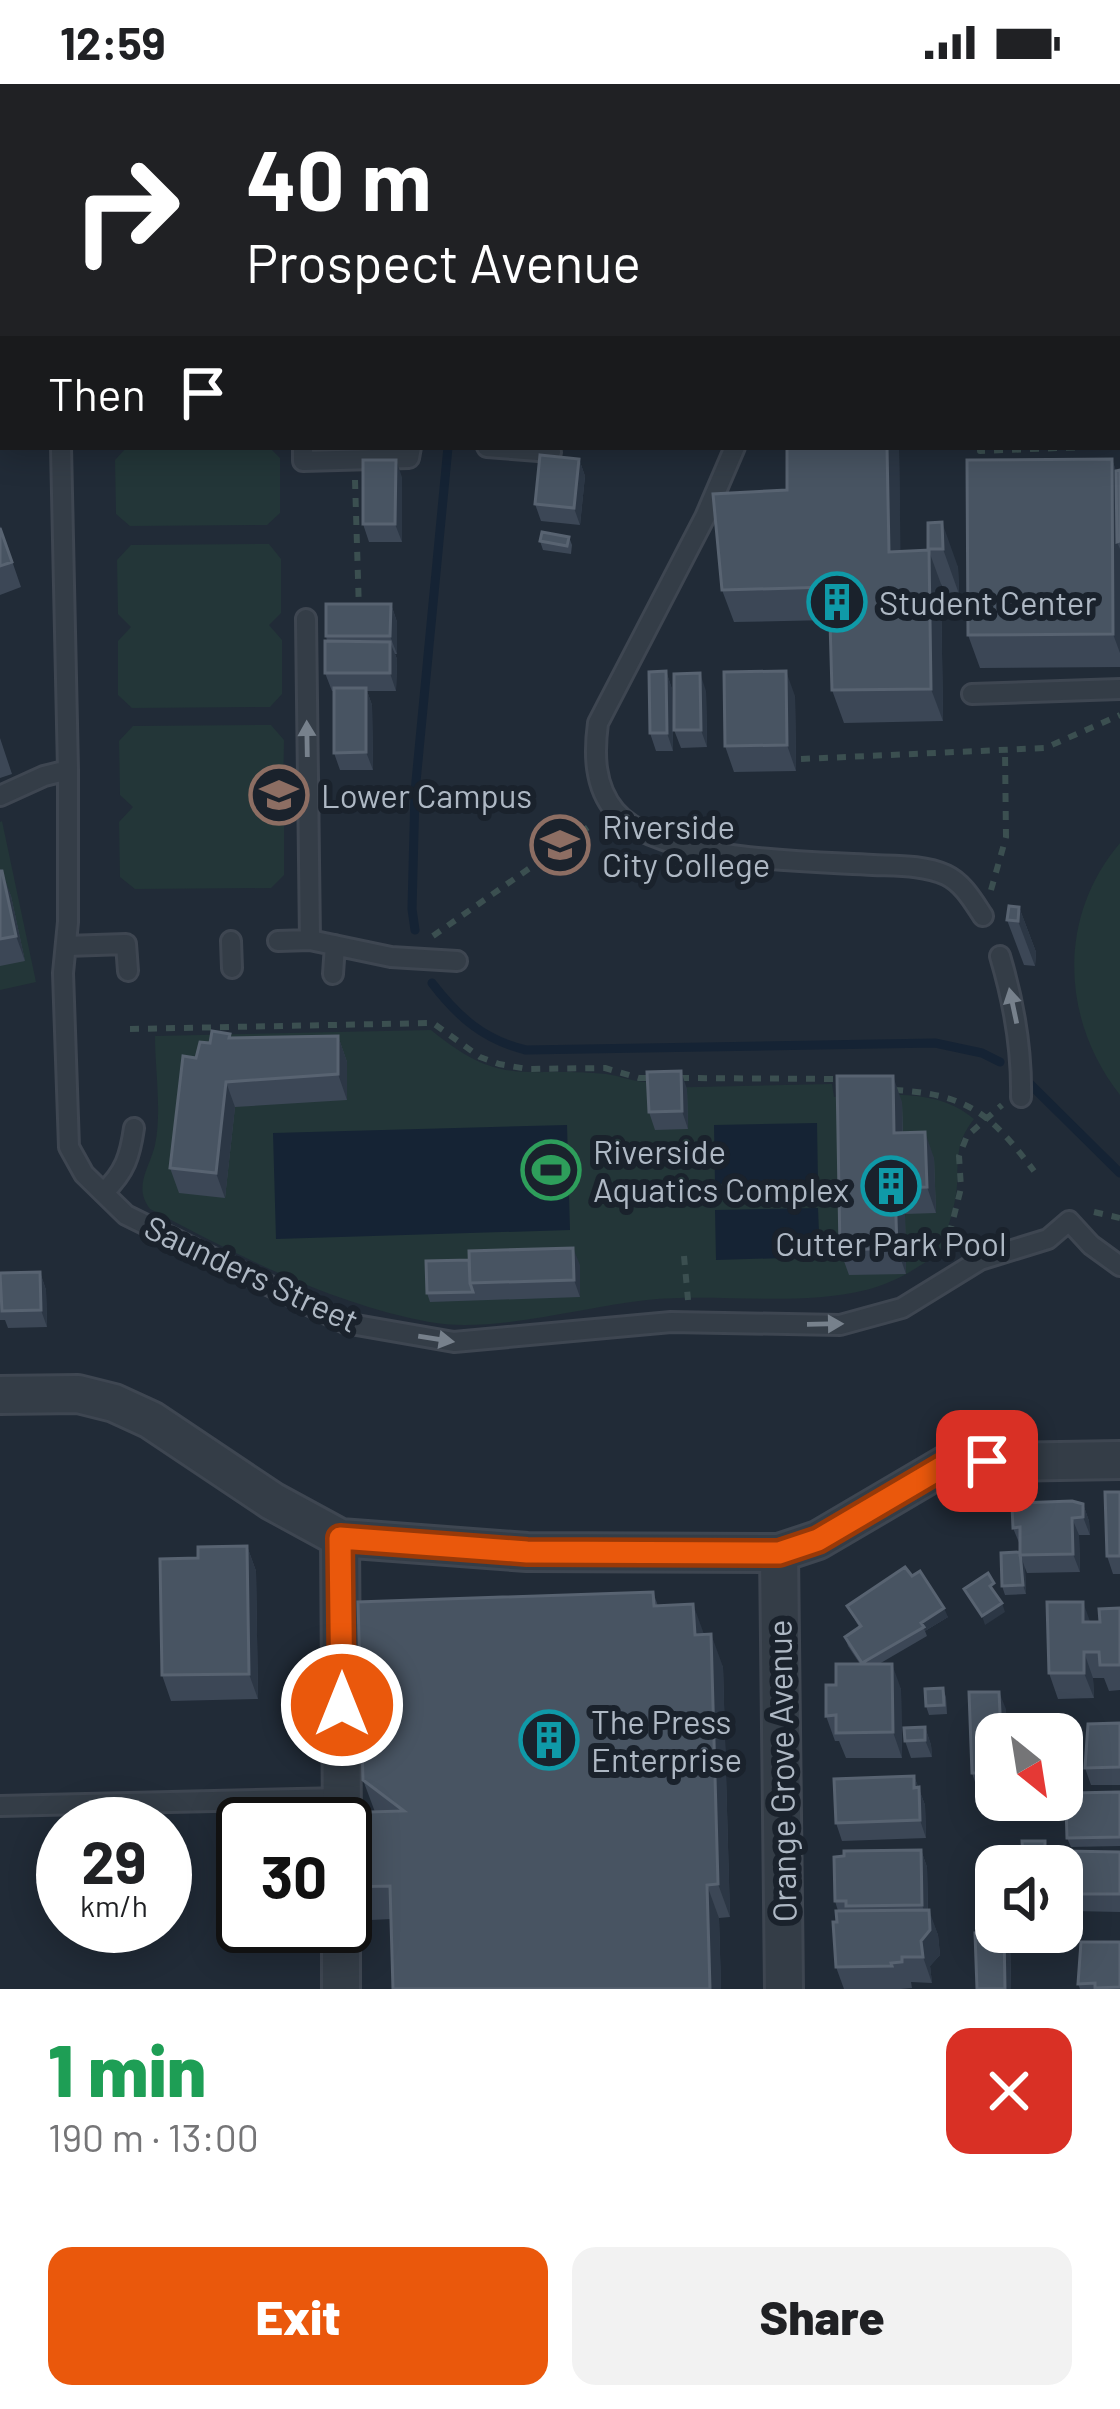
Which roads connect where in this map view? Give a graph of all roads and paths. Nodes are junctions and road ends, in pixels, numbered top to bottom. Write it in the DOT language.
graph roads {
  1 [pos="61,450"];
  2 [pos="303,450"];
  3 [pos="410,450"];
  4 [pos="525,450"];
  5 [pos="734,450"];
  6 [pos="980,450"];
  7 [pos="1022,450"];
  8 [pos="550,452"];
  9 [pos="354,460"];
  10 [pos="344,617"];
  11 [pos="306,619"];
  12 [pos="1120,688"];
  13 [pos="973,694"];
  14 [pos="1120,715"];
  15 [pos="1005,752"];
  16 [pos="801,759"];
  17 [pos="68,770"];
  18 [pos="0,796"];
  19 [pos="614,810"];
  20 [pos="983,916"];
  21 [pos="430,937"];
  22 [pos="310,940"];
  23 [pos="232,941"];
  24 [pos="278,941"];
  25 [pos="335,945"];
  26 [pos="66,946"];
  27 [pos="1000,956"];
  28 [pos="457,961"];
  29 [pos="232,968"];
  30 [pos="128,970"];
  31 [pos="333,974"];
  32 [pos="130,1029"];
  33 [pos="854,1082"];
  34 [pos="891,1090"];
  35 [pos="1014,1096"];
  36 [pos="986,1118"];
  37 [pos="134,1128"];
  38 [pos="1034,1171"];
  39 [pos="104,1192"];
  40 [pos="684,1256"];
  41 [pos="944,1256"];
  42 [pos="1120,1265"];
  43 [pos="710,1301"];
  44 [pos="0,1395"];
  45 [pos="1120,1460"];
  46 [pos="340,1538"];
  47 [pos="779,1553"];
  48 [pos="342,1797"];
  49 [pos="0,1806"];
  50 [pos="216,1809"];
  51 [pos="341,1953"];
  52 [pos="341,1989"];
  53 [pos="784,1989"];
  1 -- 17 [label="lane, Saunders Street"];
  2 -- 9 [label="lane"];
  3 -- 9 [label="lane"];
  4 -- 8 [label="lane"];
  5 -- 19 [label="lane"];
  6 -- 7 [label="path"];
  9 -- 10 [label="path"];
  22 -- 11 [label="lane, one-way"];
  12 -- 13 [label="lane"];
  14 -- 15 [label="path"];
  15 -- 16 [label="path"];
  15 -- 20 [label="path"];
  17 -- 18 [label="lane"];
  17 -- 26 [label="lane, Saunders Street"];
  19 -- 20 [label="lane"];
  19 -- 21 [label="path"];
  22 -- 24 [label="lane"];
  22 -- 25 [label="lane"];
  23 -- 29 [label="lane"];
  25 -- 28 [label="lane"];
  25 -- 31 [label="lane"];
  26 -- 30 [label="lane"];
  26 -- 39 [label="lane, Saunders Street"];
  35 -- 27 [label="lane, one-way"];
  32 -- 33 [label="path"];
  34 -- 36 [label="path"];
  35 -- 36 [label="path"];
  36 -- 38 [label="path"];
  36 -- 41 [label="path"];
  37 -- 39 [label="lane"];
  39 -- 42 [label="lane, Saunders Street, one-way"];
  40 -- 43 [label="path"];
  44 -- 46 [label="street"];
  45 -- 47 [label="street"];
  46 -- 47 [label="street"];
  46 -- 48 [label="street"];
  47 -- 53 [label="street, Orange Grove Avenue"];
  49 -- 50 [label="lane"];
  51 -- 52 [label="street"];
}
